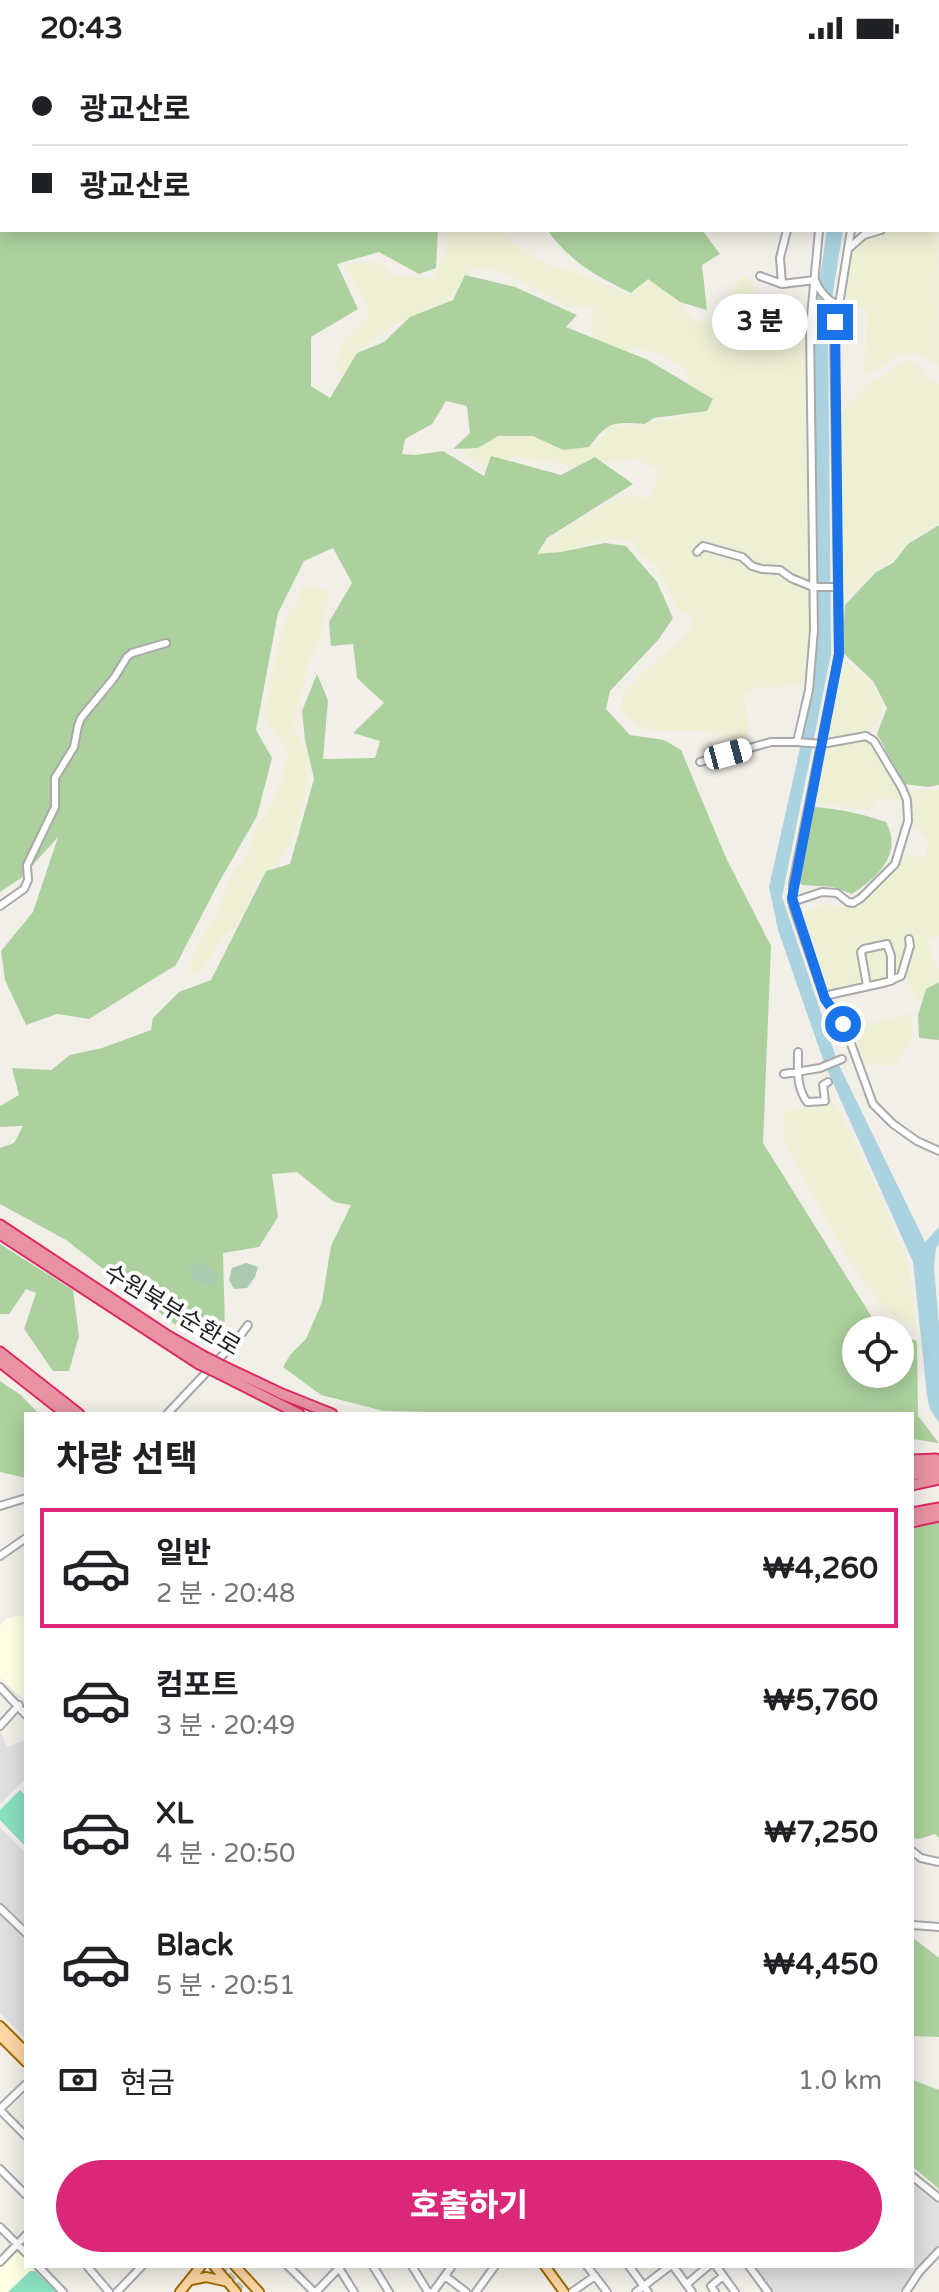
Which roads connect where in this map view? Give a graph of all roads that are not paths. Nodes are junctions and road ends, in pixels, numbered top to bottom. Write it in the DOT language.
graph roads {
  1 [pos="786,232"];
  2 [pos="819,232"];
  3 [pos="851,232"];
  4 [pos="874,232"];
  5 [pos="848,249"];
  6 [pos="760,276"];
  7 [pos="816,283"];
  8 [pos="782,284"];
  9 [pos="835,304"];
  10 [pos="697,552"];
  11 [pos="813,587"];
  12 [pos="836,587"];
  13 [pos="166,643"];
  14 [pos="799,742"];
  15 [pos="819,744"];
  16 [pos="700,762"];
  17 [pos="792,902"];
  18 [pos="0,906"];
  19 [pos="909,939"];
  20 [pos="891,981"];
  21 [pos="867,986"];
  22 [pos="824,996"];
  23 [pos="798,1052"];
  24 [pos="840,1059"];
  25 [pos="798,1071"];
  26 [pos="784,1074"];
  27 [pos="828,1082"];
  28 [pos="939,1151"];
  29 [pos="0,1225"];
  30 [pos="0,1234"];
  31 [pos="248,1325"];
  32 [pos="0,1352"];
  33 [pos="201,1360"];
  34 [pos="0,1362"];
  35 [pos="222,1370"];
  36 [pos="63,1412"];
  37 [pos="76,1412"];
  38 [pos="169,1412"];
  39 [pos="296,1412"];
  40 [pos="327,1412"];
  41 [pos="914,1460"];
  42 [pos="939,1461"];
  43 [pos="914,1467"];
  44 [pos="939,1471"];
  45 [pos="914,1475"];
  46 [pos="939,1479"];
  47 [pos="914,1485"];
  48 [pos="24,1499"];
  49 [pos="0,1506"];
  50 [pos="939,1508"];
  51 [pos="914,1513"];
  52 [pos="939,1516"];
  53 [pos="914,1522"];
  54 [pos="24,1539"];
  55 [pos="0,1556"];
  56 [pos="0,1687"];
  57 [pos="19,1705"];
  58 [pos="24,1712"];
  59 [pos="0,1726"];
  60 [pos="914,1853"];
  61 [pos="939,1862"];
  62 [pos="0,1908"];
  63 [pos="914,1925"];
  64 [pos="939,1927"];
  65 [pos="24,1931"];
  66 [pos="0,2026"];
  67 [pos="0,2036"];
  68 [pos="24,2050"];
  69 [pos="24,2060"];
  70 [pos="24,2086"];
  71 [pos="0,2109"];
  72 [pos="24,2134"];
  73 [pos="0,2169"];
  74 [pos="914,2178"];
  75 [pos="24,2193"];
  76 [pos="939,2198"];
  77 [pos="0,2227"];
  78 [pos="24,2237"];
  79 [pos="17,2244"];
  80 [pos="24,2251"];
  81 [pos="939,2251"];
  82 [pos="0,2262"];
  83 [pos="40,2268"];
  84 [pos="89,2268"];
  85 [pos="140,2268"];
  86 [pos="200,2268"];
  87 [pos="216,2268"];
  88 [pos="237,2268"];
  89 [pos="290,2268"];
  90 [pos="338,2268"];
  91 [pos="340,2268"];
  92 [pos="374,2268"];
  93 [pos="413,2268"];
  94 [pos="451,2268"];
  95 [pos="494,2268"];
  96 [pos="546,2268"];
  97 [pos="589,2268"];
  98 [pos="630,2268"];
  99 [pos="670,2268"];
  100 [pos="674,2268"];
  101 [pos="706,2268"];
  102 [pos="717,2268"];
  103 [pos="750,2268"];
  104 [pos="445,2276"];
  105 [pos="595,2276"];
  106 [pos="723,2276"];
  107 [pos="191,2280"];
  108 [pos="228,2282"];
  109 [pos="687,2284"];
  110 [pos="646,2289"];
  111 [pos="63,2292"];
  112 [pos="109,2292"];
  113 [pos="117,2292"];
  114 [pos="180,2292"];
  115 [pos="236,2292"];
  116 [pos="259,2292"];
  117 [pos="315,2292"];
  118 [pos="354,2292"];
  119 [pos="389,2292"];
  120 [pos="431,2292"];
  121 [pos="466,2292"];
  122 [pos="476,2292"];
  123 [pos="564,2292"];
  124 [pos="572,2292"];
  125 [pos="607,2292"];
  126 [pos="636,2292"];
  127 [pos="692,2292"];
  128 [pos="715,2292"];
  129 [pos="735,2292"];
  130 [pos="768,2292"];
  131 [pos="906,2292"];
  1 -- 8 [label="street"];
  2 -- 7 [label="street"];
  3 -- 5 [label="street"];
  4 -- 5 [label="street"];
  5 -- 9 [label="street"];
  6 -- 8 [label="street"];
  7 -- 8 [label="street"];
  7 -- 9 [label="street"];
  7 -- 11 [label="street"];
  9 -- 12 [label="street"];
  10 -- 11 [label="street"];
  11 -- 12 [label="street"];
  11 -- 14 [label="street"];
  12 -- 15 [label="street"];
  13 -- 18 [label="street"];
  14 -- 15 [label="street"];
  14 -- 16 [label="street"];
  15 -- 17 [label="street"];
  15 -- 17 [label="street"];
  17 -- 22 [label="street"];
  19 -- 20 [label="street"];
  20 -- 21 [label="street"];
  20 -- 21 [label="street"];
  21 -- 22 [label="street"];
  22 -- 28 [label="street"];
  23 -- 25 [label="street"];
  24 -- 25 [label="street"];
  25 -- 26 [label="street"];
  25 -- 27 [label="street"];
  29 -- 33 [label="highway, 수원북부순환로"];
  30 -- 33 [label="highway, 수원북부순환로"];
  31 -- 38 [label="street"];
  32 -- 37 [label="highway"];
  33 -- 35 [label="highway, 수원북부순환로, bridge"];
  34 -- 36 [label="highway"];
  35 -- 39 [label="highway, 수원북부순환로"];
  35 -- 40 [label="highway, 수원북부순환로"];
  41 -- 42 [label="highway"];
  42 -- 43 [label="highway"];
  44 -- 45 [label="highway"];
  46 -- 47 [label="highway"];
  48 -- 49 [label="street"];
  50 -- 51 [label="highway"];
  52 -- 53 [label="highway"];
  54 -- 55 [label="street"];
  56 -- 57 [label="street"];
  57 -- 58 [label="street"];
  57 -- 59 [label="street"];
  60 -- 61 [label="street"];
  62 -- 65 [label="street"];
  63 -- 64 [label="street"];
  66 -- 68 [label="main road"];
  67 -- 69 [label="main road"];
  70 -- 71 [label="street"];
  71 -- 72 [label="street"];
  73 -- 75 [label="street"];
  74 -- 76 [label="street"];
  77 -- 79 [label="street"];
  78 -- 79 [label="street"];
  79 -- 80 [label="street"];
  79 -- 82 [label="street"];
  81 -- 131 [label="street"];
  83 -- 111 [label="street"];
  84 -- 112 [label="street"];
  85 -- 113 [label="street"];
  86 -- 107 [label="main road"];
  87 -- 108 [label="main road"];
  88 -- 116 [label="main road"];
  89 -- 117 [label="street"];
  90 -- 117 [label="street"];
  91 -- 118 [label="street"];
  92 -- 119 [label="street"];
  93 -- 120 [label="street"];
  94 -- 104 [label="street"];
  95 -- 122 [label="street"];
  96 -- 123 [label="main road"];
  97 -- 105 [label="street"];
  98 -- 110 [label="street"];
  99 -- 110 [label="street"];
  100 -- 109 [label="street"];
  101 -- 109 [label="street"];
  102 -- 106 [label="street"];
  103 -- 130 [label="street"];
  104 -- 120 [label="street"];
  104 -- 121 [label="street"];
  105 -- 124 [label="street"];
  105 -- 125 [label="street"];
  106 -- 128 [label="street"];
  106 -- 129 [label="street"];
  107 -- 108 [label="main road"];
  107 -- 114 [label="main road"];
  108 -- 115 [label="main road"];
  109 -- 127 [label="street"];
  110 -- 126 [label="street"];
}
